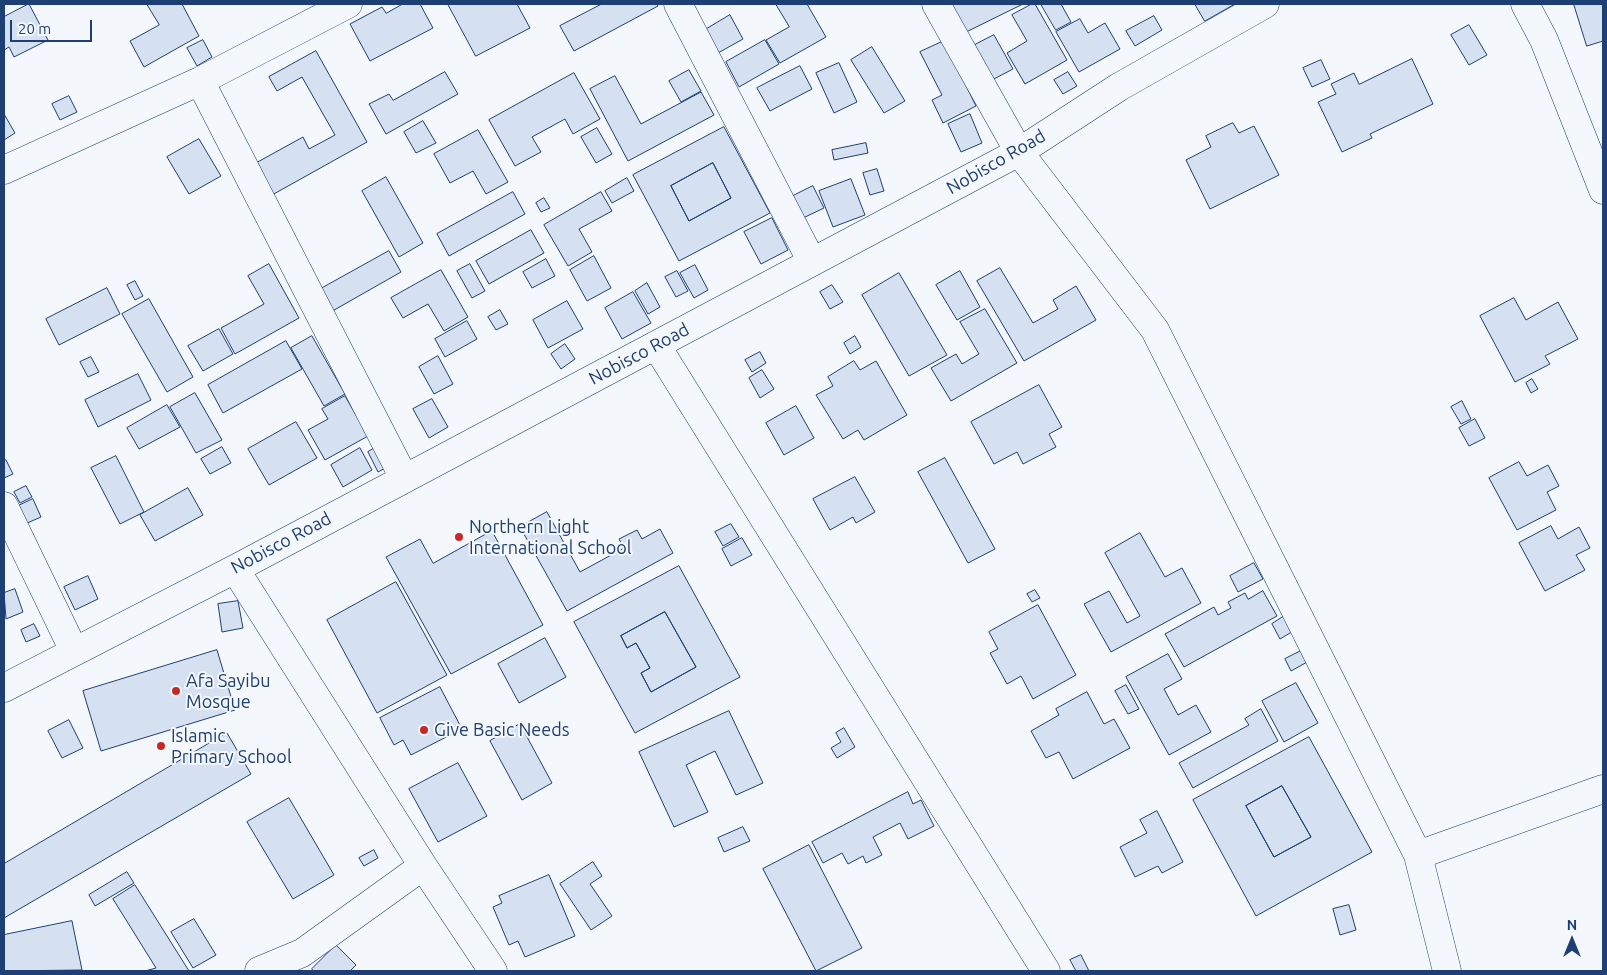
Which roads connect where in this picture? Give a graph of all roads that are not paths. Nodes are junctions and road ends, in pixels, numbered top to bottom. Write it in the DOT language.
graph roads {
  1 [pos="348,4"];
  2 [pos="678,4"];
  3 [pos="936,4"];
  4 [pos="1266,4"];
  5 [pos="1526,4"];
  6 [pos="200,81"];
  7 [pos="1019,152"];
  8 [pos="4,170"];
  9 [pos="1603,190"];
  10 [pos="812,262"];
  11 [pos="656,344"];
  12 [pos="404,478"];
  13 [pos="4,506"];
  14 [pos="235,569"];
  15 [pos="74,651"];
  16 [pos="4,688"];
  17 [pos="1603,789"];
  18 [pos="1418,855"];
  19 [pos="422,866"];
  20 [pos="259,971"];
  21 [pos="493,971"];
  22 [pos="1046,971"];
  23 [pos="1447,971"];
  1 -- 6 [label="street"];
  2 -- 10 [label="street"];
  3 -- 7 [label="street"];
  4 -- 7 [label="street, Nobisco Road"];
  5 -- 9 [label="street"];
  6 -- 8 [label="street"];
  6 -- 12 [label="street"];
  7 -- 10 [label="street, Nobisco Road"];
  7 -- 18 [label="street"];
  10 -- 11 [label="street, Nobisco Road"];
  11 -- 12 [label="street, Nobisco Road"];
  11 -- 22 [label="street"];
  12 -- 14 [label="street, Nobisco Road"];
  13 -- 15 [label="street"];
  14 -- 15 [label="street, Nobisco Road"];
  14 -- 19 [label="street"];
  15 -- 16 [label="street, Nobisco Road"];
  17 -- 18 [label="street"];
  18 -- 23 [label="street"];
  19 -- 20 [label="street"];
  19 -- 21 [label="street"];
}
